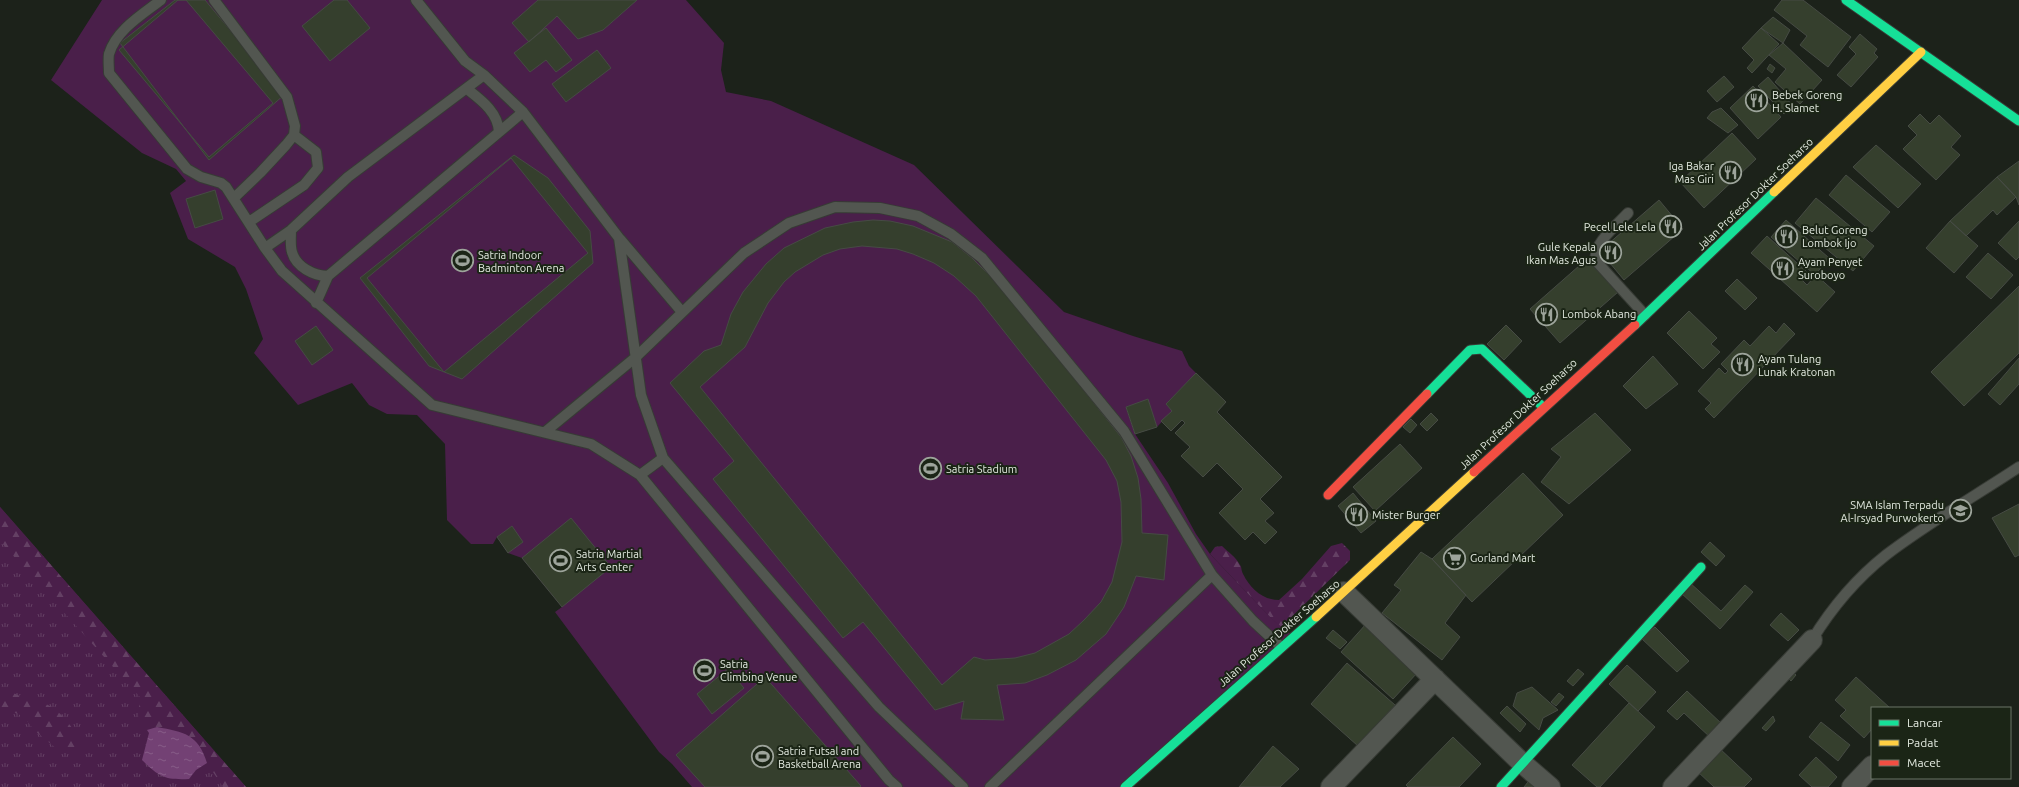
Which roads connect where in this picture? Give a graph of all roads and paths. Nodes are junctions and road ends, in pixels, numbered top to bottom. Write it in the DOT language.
graph roads {
  1 [pos="161,0"];
  2 [pos="214,0"];
  3 [pos="416,0"];
  4 [pos="1846,0"];
  5 [pos="1921,52"];
  6 [pos="484,74"];
  7 [pos="467,89"];
  8 [pos="523,112"];
  9 [pos="2019,121"];
  10 [pos="499,132"];
  11 [pos="294,135"];
  12 [pos="234,198"];
  13 [pos="1628,213"];
  14 [pos="249,222"];
  15 [pos="291,230"];
  16 [pos="620,238"];
  17 [pos="265,248"];
  18 [pos="328,276"];
  19 [pos="316,303"];
  20 [pos="682,312"];
  21 [pos="1645,315"];
  22 [pos="636,357"];
  23 [pos="1543,407"];
  24 [pos="545,432"];
  25 [pos="663,458"];
  26 [pos="2019,467"];
  27 [pos="640,475"];
  28 [pos="1328,495"];
  29 [pos="1701,566"];
  30 [pos="1212,575"];
  31 [pos="1344,592"];
  32 [pos="1812,640"];
  33 [pos="1281,647"];
  34 [pos="1435,679"];
  35 [pos="1522,762"];
  36 [pos="1871,767"];
  37 [pos="897,787"];
  38 [pos="963,787"];
  39 [pos="990,787"];
  40 [pos="1125,787"];
  41 [pos="1331,787"];
  42 [pos="1501,787"];
  43 [pos="1550,787"];
  44 [pos="1673,787"];
  45 [pos="1852,787"];
  1 -- 12 [label="lane"];
  2 -- 11 [label="lane"];
  3 -- 6 [label="lane"];
  4 -- 5 [label="street"];
  5 -- 9 [label="street"];
  5 -- 21 [label="street, Jalan Profesor Dokter Soeharso"];
  6 -- 7 [label="lane"];
  6 -- 8 [label="lane"];
  7 -- 10 [label="lane"];
  7 -- 15 [label="lane"];
  8 -- 10 [label="lane"];
  8 -- 16 [label="lane"];
  10 -- 18 [label="lane"];
  11 -- 12 [label="lane"];
  11 -- 14 [label="lane"];
  12 -- 14 [label="lane"];
  13 -- 21 [label="lane"];
  14 -- 17 [label="lane"];
  15 -- 17 [label="lane"];
  15 -- 18 [label="lane"];
  16 -- 20 [label="lane"];
  16 -- 22 [label="lane"];
  17 -- 19 [label="lane"];
  18 -- 19 [label="lane"];
  19 -- 24 [label="lane"];
  20 -- 22 [label="lane"];
  20 -- 30 [label="lane"];
  21 -- 23 [label="street, Jalan Profesor Dokter Soeharso"];
  22 -- 24 [label="lane"];
  22 -- 25 [label="lane"];
  23 -- 28 [label="street"];
  23 -- 31 [label="street, Jalan Profesor Dokter Soeharso"];
  24 -- 27 [label="lane"];
  25 -- 27 [label="lane"];
  25 -- 38 [label="lane"];
  26 -- 32 [label="lane"];
  27 -- 37 [label="lane"];
  29 -- 35 [label="street"];
  30 -- 33 [label="lane"];
  30 -- 39 [label="lane"];
  31 -- 33 [label="street, Jalan Profesor Dokter Soeharso"];
  31 -- 34 [label="street"];
  32 -- 44 [label="street"];
  33 -- 40 [label="street, Jalan Profesor Dokter Soeharso"];
  34 -- 35 [label="street"];
  34 -- 41 [label="street"];
  35 -- 42 [label="street"];
  35 -- 43 [label="street"];
  36 -- 45 [label="street"];
}
